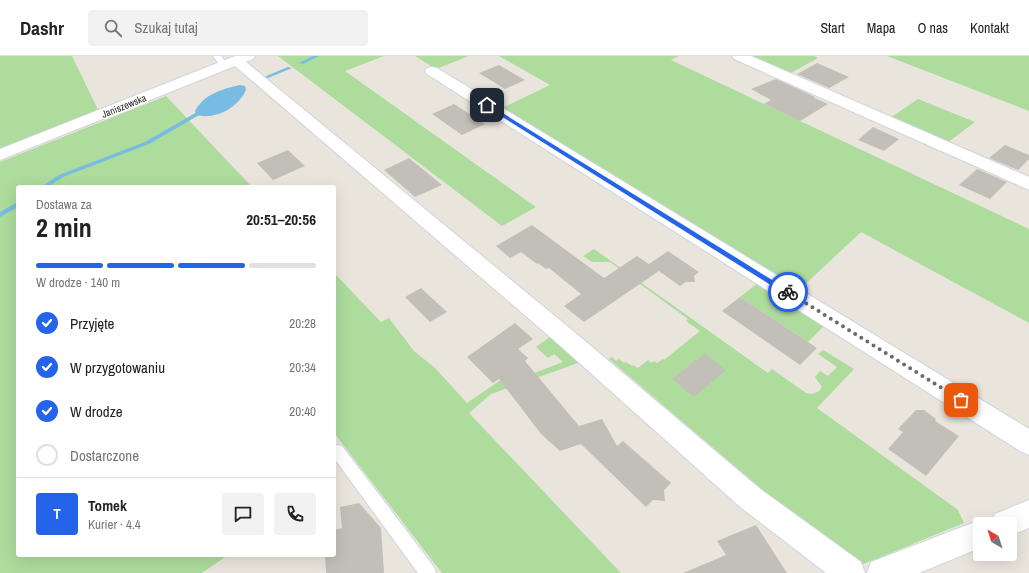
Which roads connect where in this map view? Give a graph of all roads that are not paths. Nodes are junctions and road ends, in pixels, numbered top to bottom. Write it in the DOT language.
graph roads {
  1 [pos="739,56"];
  2 [pos="232,60"];
  3 [pos="432,71"];
  4 [pos="0,155"];
  5 [pos="1029,184"];
  6 [pos="1029,443"];
  7 [pos="337,451"];
  8 [pos="1029,514"];
  9 [pos="1017,519"];
  10 [pos="973,537"];
  11 [pos="428,573"];
  12 [pos="850,573"];
  13 [pos="882,573"];
  1 -- 5 [label="street"];
  2 -- 4 [label="street, Janiszewska"];
  2 -- 12 [label="street"];
  3 -- 6 [label="street"];
  7 -- 11 [label="lane"];
  8 -- 9 [label="street"];
  10 -- 13 [label="street"];
}
